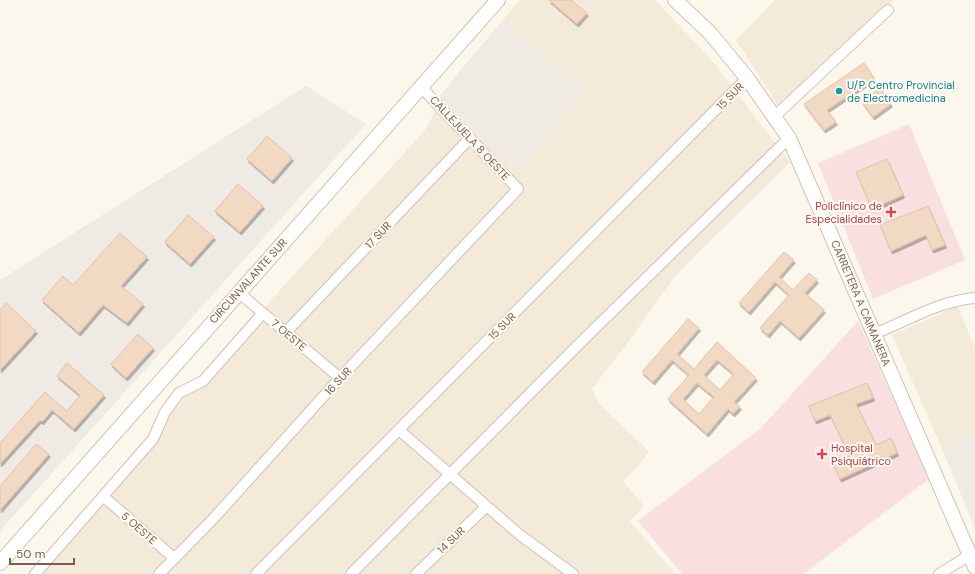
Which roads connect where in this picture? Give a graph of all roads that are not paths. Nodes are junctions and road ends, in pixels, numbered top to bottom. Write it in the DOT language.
graph roads {
  1 [pos="498,0"];
  2 [pos="675,0"];
  3 [pos="888,10"];
  4 [pos="747,78"];
  5 [pos="421,86"];
  6 [pos="774,117"];
  7 [pos="470,138"];
  8 [pos="789,138"];
  9 [pos="518,189"];
  10 [pos="238,292"];
  11 [pos="975,298"];
  12 [pos="263,313"];
  13 [pos="286,332"];
  14 [pos="874,334"];
  15 [pos="340,378"];
  16 [pos="399,430"];
  17 [pos="450,475"];
  18 [pos="104,497"];
  19 [pos="486,507"];
  20 [pos="174,558"];
  21 [pos="972,561"];
  22 [pos="0,563"];
  23 [pos="34,574"];
  24 [pos="160,574"];
  25 [pos="256,574"];
  26 [pos="351,574"];
  27 [pos="416,574"];
  28 [pos="573,574"];
  29 [pos="939,574"];
  1 -- 5 [label="main road, CIRCUNVALANTE SUR"];
  2 -- 4 [label="main road, CARRETERA A CAIMANERA"];
  3 -- 6 [label="street"];
  4 -- 6 [label="main road, CARRETERA A CAIMANERA"];
  4 -- 16 [label="street, 15 SUR"];
  5 -- 7 [label="street, CALLEJUELA 8 OESTE"];
  5 -- 10 [label="main road, CIRCUNVALANTE SUR"];
  6 -- 8 [label="main road, CARRETERA A CAIMANERA"];
  7 -- 9 [label="street, CALLEJUELA 8 OESTE"];
  7 -- 13 [label="street, 17 SUR"];
  8 -- 14 [label="main road, CARRETERA A CAIMANERA"];
  8 -- 17 [label="street"];
  9 -- 15 [label="street, 16 SUR"];
  10 -- 12 [label="street, 7 OESTE"];
  10 -- 22 [label="main road, CIRCUNVALANTE SUR"];
  11 -- 14 [label="street"];
  12 -- 13 [label="street, 7 OESTE"];
  12 -- 18 [label="street"];
  13 -- 15 [label="street, 7 OESTE"];
  14 -- 21 [label="main road, CARRETERA A CAIMANERA"];
  15 -- 20 [label="street, 16 SUR"];
  16 -- 17 [label="street"];
  16 -- 25 [label="street, 15 SUR"];
  17 -- 19 [label="street"];
  17 -- 26 [label="street"];
  18 -- 20 [label="street, 5 OESTE"];
  18 -- 23 [label="street"];
  19 -- 27 [label="street, 14 SUR"];
  19 -- 28 [label="street"];
  20 -- 24 [label="street, 16 SUR"];
  21 -- 29 [label="street"];
}
